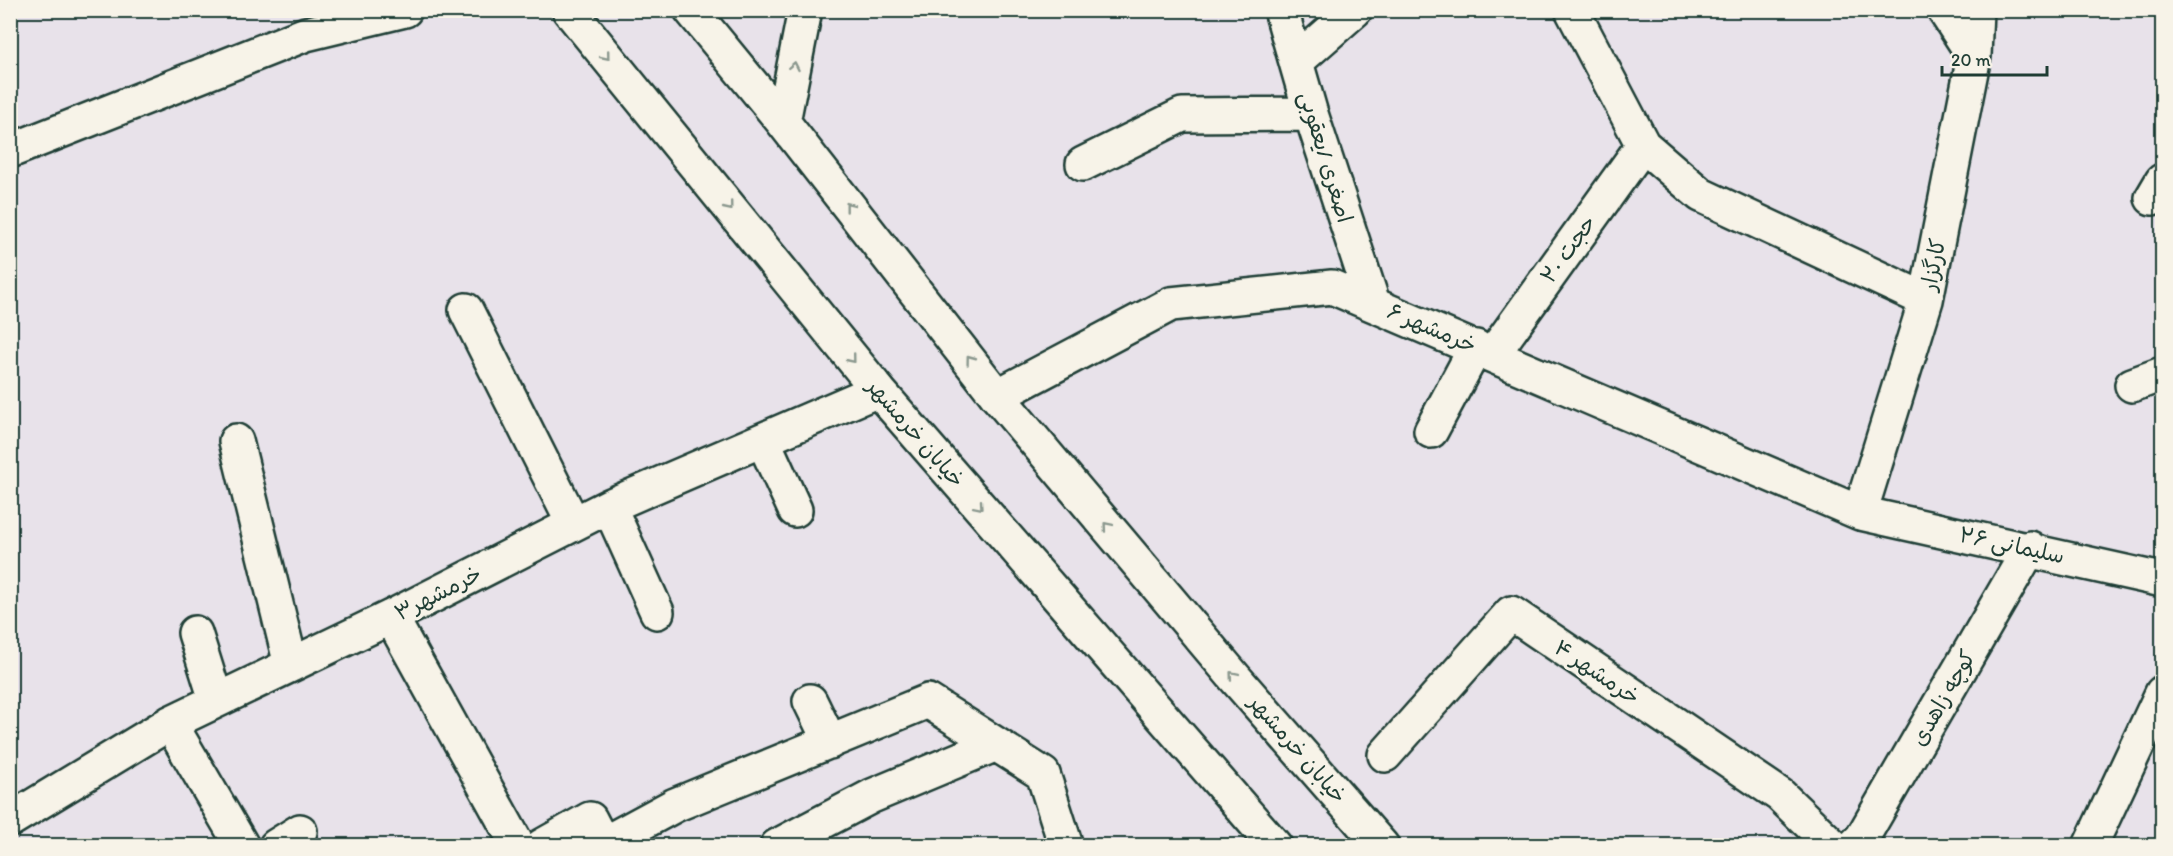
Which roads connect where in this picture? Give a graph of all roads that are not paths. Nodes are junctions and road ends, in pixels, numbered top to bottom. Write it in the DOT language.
graph roads {
  1 [pos="405,10"];
  2 [pos="570,10"];
  3 [pos="691,10"];
  4 [pos="805,10"];
  5 [pos="1281,10"];
  6 [pos="1355,10"];
  7 [pos="1572,10"];
  8 [pos="1944,10"];
  9 [pos="1976,10"];
  10 [pos="1974,56"];
  11 [pos="1297,61"];
  12 [pos="1311,114"];
  13 [pos="783,123"];
  14 [pos="1643,145"];
  15 [pos="10,152"];
  16 [pos="1083,164"];
  17 [pos="1926,300"];
  18 [pos="1373,303"];
  19 [pos="466,310"];
  20 [pos="1484,351"];
  21 [pos="2163,374"];
  22 [pos="2132,385"];
  23 [pos="878,390"];
  24 [pos="997,396"];
  25 [pos="1431,431"];
  26 [pos="763,440"];
  27 [pos="236,441"];
  28 [pos="609,506"];
  29 [pos="795,510"];
  30 [pos="1860,513"];
  31 [pos="573,523"];
  32 [pos="2030,548"];
  33 [pos="2163,580"];
  34 [pos="657,612"];
  35 [pos="391,617"];
  36 [pos="195,633"];
  37 [pos="291,665"];
  38 [pos="2163,693"];
  39 [pos="216,700"];
  40 [pos="810,701"];
  41 [pos="170,723"];
  42 [pos="830,742"];
  43 [pos="994,746"];
  44 [pos="2149,749"];
  45 [pos="1385,755"];
  46 [pos="10,820"];
  47 [pos="242,846"];
  48 [pos="518,846"];
  49 [pos="542,846"];
  50 [pos="777,846"];
  51 [pos="1066,846"];
  52 [pos="1275,846"];
  53 [pos="1382,846"];
  54 [pos="1833,846"];
  55 [pos="1854,846"];
  56 [pos="2090,846"];
  1 -- 15 [label="street"];
  2 -- 23 [label="street, خیابان خرمشهر, one-way"];
  3 -- 13 [label="street, خیابان خرمشهر"];
  13 -- 4 [label="street, one-way"];
  5 -- 11 [label="street, اصغری /یعقوبی"];
  6 -- 11 [label="street"];
  7 -- 14 [label="street"];
  8 -- 10 [label="street"];
  9 -- 10 [label="street, کارگزار"];
  10 -- 17 [label="street, کارگزار"];
  11 -- 12 [label="street, اصغری /یعقوبی"];
  12 -- 16 [label="street"];
  12 -- 18 [label="street, اصغری /یعقوبی"];
  24 -- 13 [label="street, خیابان خرمشهر, one-way"];
  14 -- 17 [label="street"];
  14 -- 20 [label="street, حجت ۲۰"];
  17 -- 30 [label="street, کارگزار"];
  18 -- 20 [label="street, خرمشهر ۶"];
  18 -- 24 [label="street, خرمشهر ۶"];
  19 -- 31 [label="street"];
  20 -- 25 [label="street, حجت ۲۰"];
  20 -- 30 [label="street, خرمشهر ۶"];
  21 -- 22 [label="street"];
  23 -- 26 [label="street, خرمشهر۳"];
  23 -- 52 [label="street, خیابان خرمشهر, one-way"];
  53 -- 24 [label="street, خیابان خرمشهر, one-way"];
  26 -- 28 [label="street, خرمشهر۳"];
  26 -- 29 [label="street"];
  27 -- 37 [label="street"];
  28 -- 31 [label="street, خرمشهر۳"];
  28 -- 34 [label="street"];
  30 -- 32 [label="street, سلیمانی ۲۶"];
  31 -- 35 [label="street, خرمشهر۳"];
  32 -- 33 [label="street, سلیمانی ۲۶"];
  32 -- 55 [label="street, کوچه زاهدی"];
  35 -- 37 [label="street, خرمشهر۳"];
  35 -- 48 [label="street"];
  36 -- 39 [label="street"];
  37 -- 39 [label="street, خرمشهر۳"];
  38 -- 44 [label="street"];
  39 -- 41 [label="street, خرمشهر۳"];
  40 -- 42 [label="street"];
  41 -- 46 [label="street, خرمشهر۳"];
  41 -- 47 [label="street"];
  42 -- 43 [label="street"];
  42 -- 49 [label="street"];
  43 -- 50 [label="street"];
  43 -- 51 [label="street"];
  44 -- 56 [label="street"];
  45 -- 54 [label="street, خرمشهر ۴"];
}
